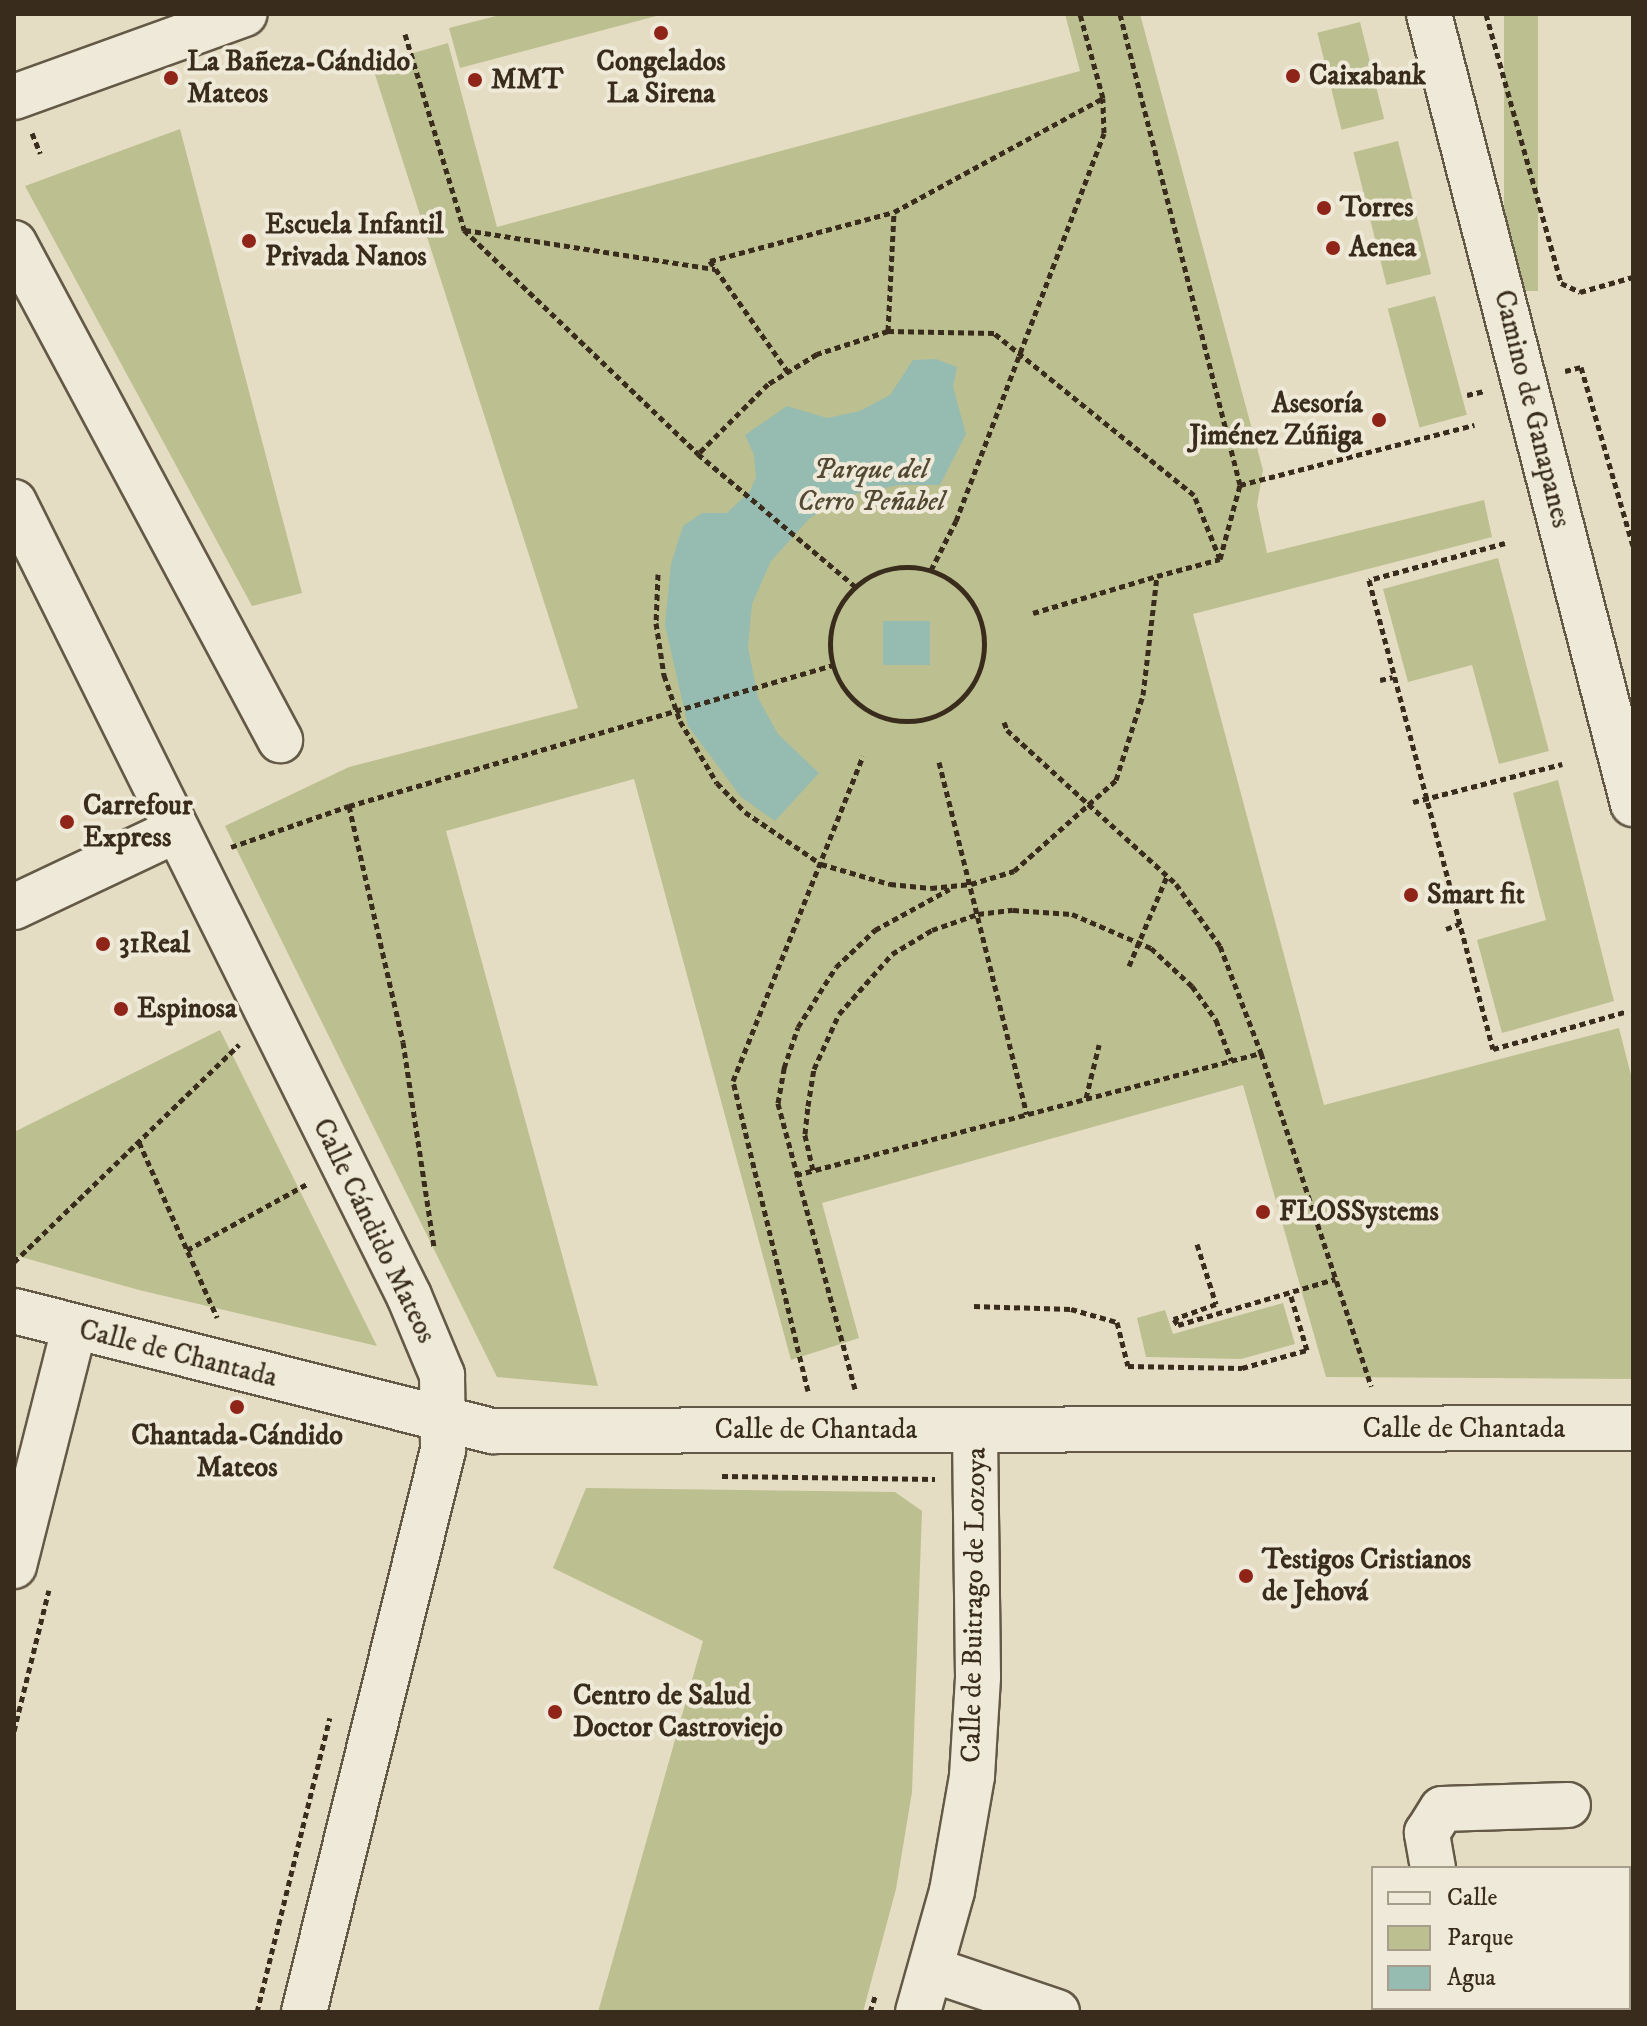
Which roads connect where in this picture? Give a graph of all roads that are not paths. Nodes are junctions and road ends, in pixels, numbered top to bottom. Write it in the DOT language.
graph roads {
  1 [pos="244,14"];
  2 [pos="1429,14"];
  3 [pos="14,97"];
  4 [pos="14,243"];
  5 [pos="14,502"];
  6 [pos="280,740"];
  7 [pos="1633,804"];
  8 [pos="177,830"];
  9 [pos="14,907"];
  10 [pos="14,1311"];
  11 [pos="74,1329"];
  12 [pos="446,1422"];
  13 [pos="1633,1428"];
  14 [pos="975,1431"];
  15 [pos="14,1566"];
  16 [pos="1568,1805"];
  17 [pos="1433,1866"];
  18 [pos="933,1970"];
  19 [pos="304,2012"];
  20 [pos="918,2012"];
  21 [pos="1057,2012"];
  1 -- 3 [label="street"];
  2 -- 7 [label="street, Camino de Ganapanes"];
  4 -- 6 [label="street"];
  5 -- 8 [label="street, Calle Cándido Mateos"];
  8 -- 9 [label="street"];
  8 -- 12 [label="street, Calle Cándido Mateos"];
  10 -- 11 [label="street, Calle de Chantada"];
  11 -- 12 [label="street, Calle de Chantada"];
  11 -- 15 [label="street"];
  12 -- 14 [label="street, Calle de Chantada"];
  12 -- 19 [label="street, Calle Cándido Mateos"];
  13 -- 14 [label="street, Calle de Chantada"];
  14 -- 18 [label="street, Calle de Buitrago de Lozoya"];
  16 -- 17 [label="street"];
  18 -- 20 [label="street, Calle de Buitrago de Lozoya"];
  18 -- 21 [label="street"];
}
